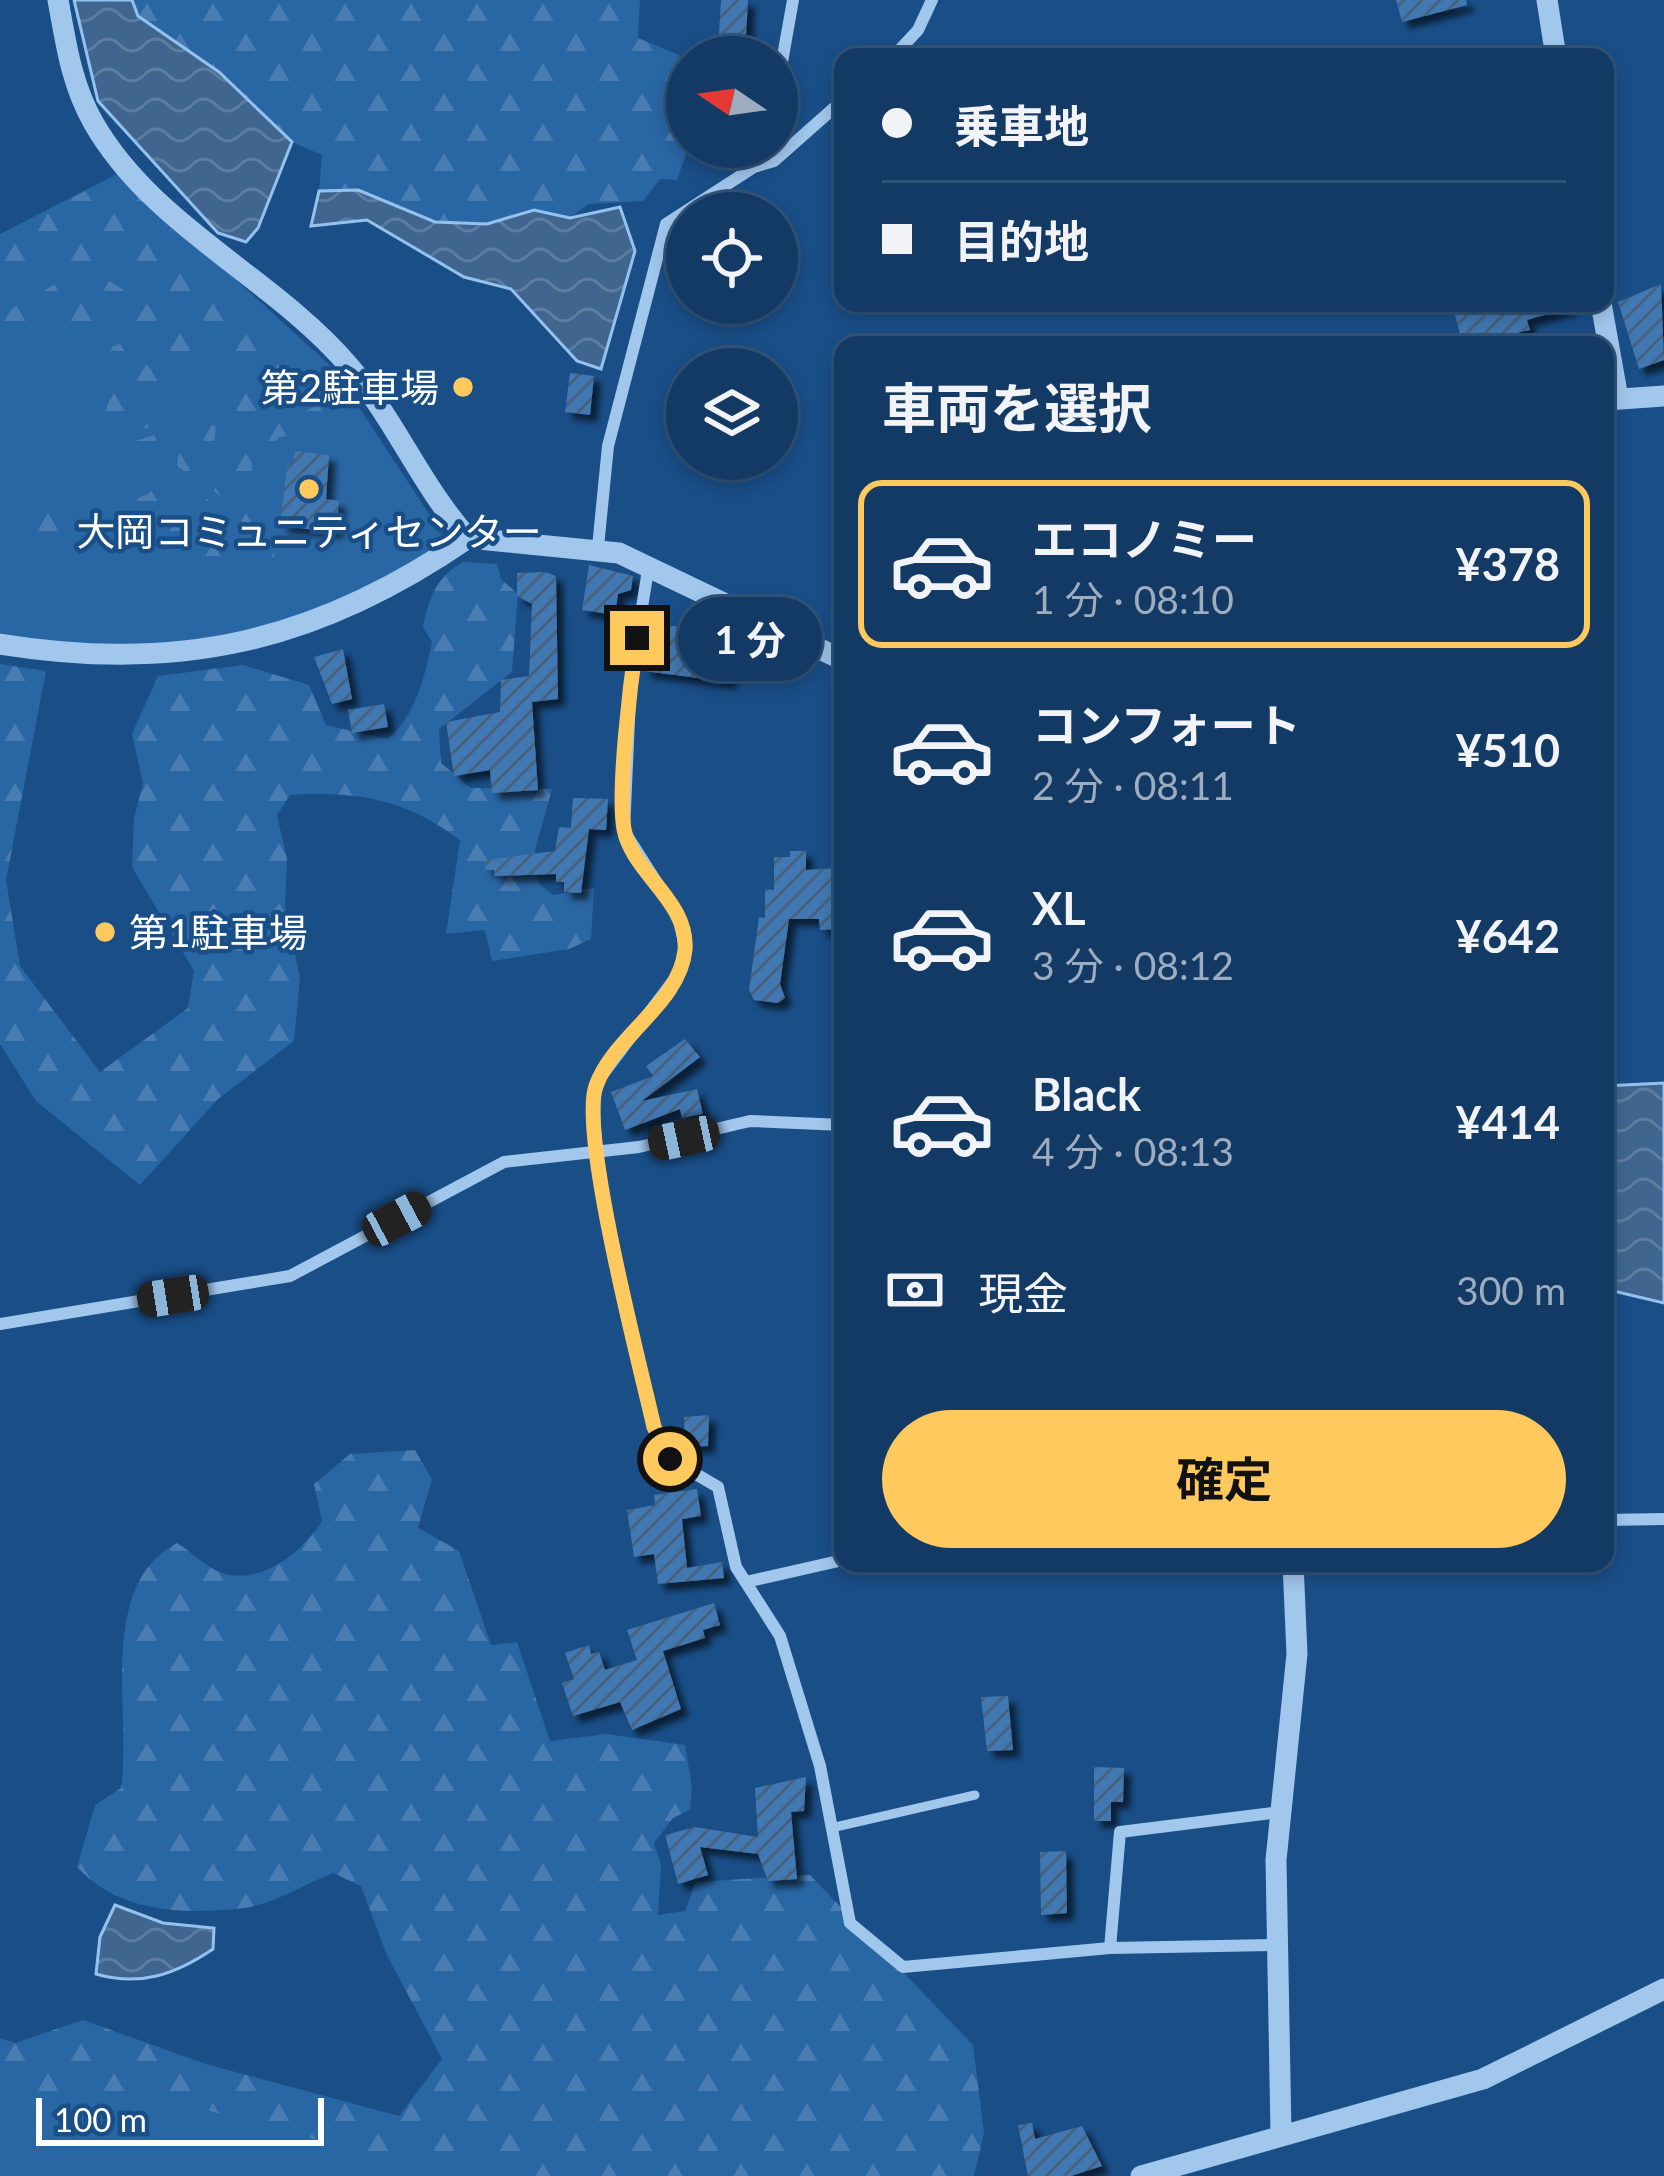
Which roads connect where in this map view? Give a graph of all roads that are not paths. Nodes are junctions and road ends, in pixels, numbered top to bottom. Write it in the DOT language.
graph roads {
  1 [pos="58,0"];
  2 [pos="793,0"];
  3 [pos="932,0"];
  4 [pos="1547,0"];
  5 [pos="787,36"];
  6 [pos="902,48"];
  7 [pos="1555,48"];
  8 [pos="834,108"];
  9 [pos="798,139"];
  10 [pos="751,168"];
  11 [pos="1664,396"];
  12 [pos="1614,399"];
  13 [pos="468,538"];
  14 [pos="598,548"];
  15 [pos="649,563"];
  16 [pos="0,644"];
  17 [pos="834,656"];
  18 [pos="834,1125"];
  19 [pos="595,1151"];
  20 [pos="0,1324"];
  21 [pos="1664,1519"];
  22 [pos="1614,1520"];
  23 [pos="834,1562"];
  24 [pos="1294,1572"];
  25 [pos="746,1582"];
  26 [pos="975,1795"];
  27 [pos="1280,1812"];
  28 [pos="831,1828"];
  29 [pos="1277,1945"];
  30 [pos="1110,1948"];
  31 [pos="1664,1989"];
  32 [pos="1281,2134"];
  33 [pos="1142,2176"];
  1 -- 13 [label="street"];
  2 -- 5 [label="street"];
  3 -- 6 [label="street"];
  4 -- 7 [label="street"];
  8 -- 9 [label="street"];
  10 -- 14 [label="street"];
  11 -- 12 [label="street"];
  13 -- 14 [label="street"];
  13 -- 16 [label="street"];
  14 -- 15 [label="street"];
  15 -- 17 [label="street"];
  15 -- 19 [label="street"];
  18 -- 19 [label="street"];
  19 -- 20 [label="street"];
  19 -- 25 [label="street"];
  21 -- 22 [label="street"];
  23 -- 25 [label="street"];
  24 -- 27 [label="street"];
  25 -- 28 [label="street"];
  26 -- 28 [label="lane"];
  27 -- 29 [label="street"];
  27 -- 30 [label="street"];
  28 -- 30 [label="street"];
  29 -- 30 [label="street"];
  29 -- 32 [label="street"];
  31 -- 32 [label="street"];
  32 -- 33 [label="street"];
}
